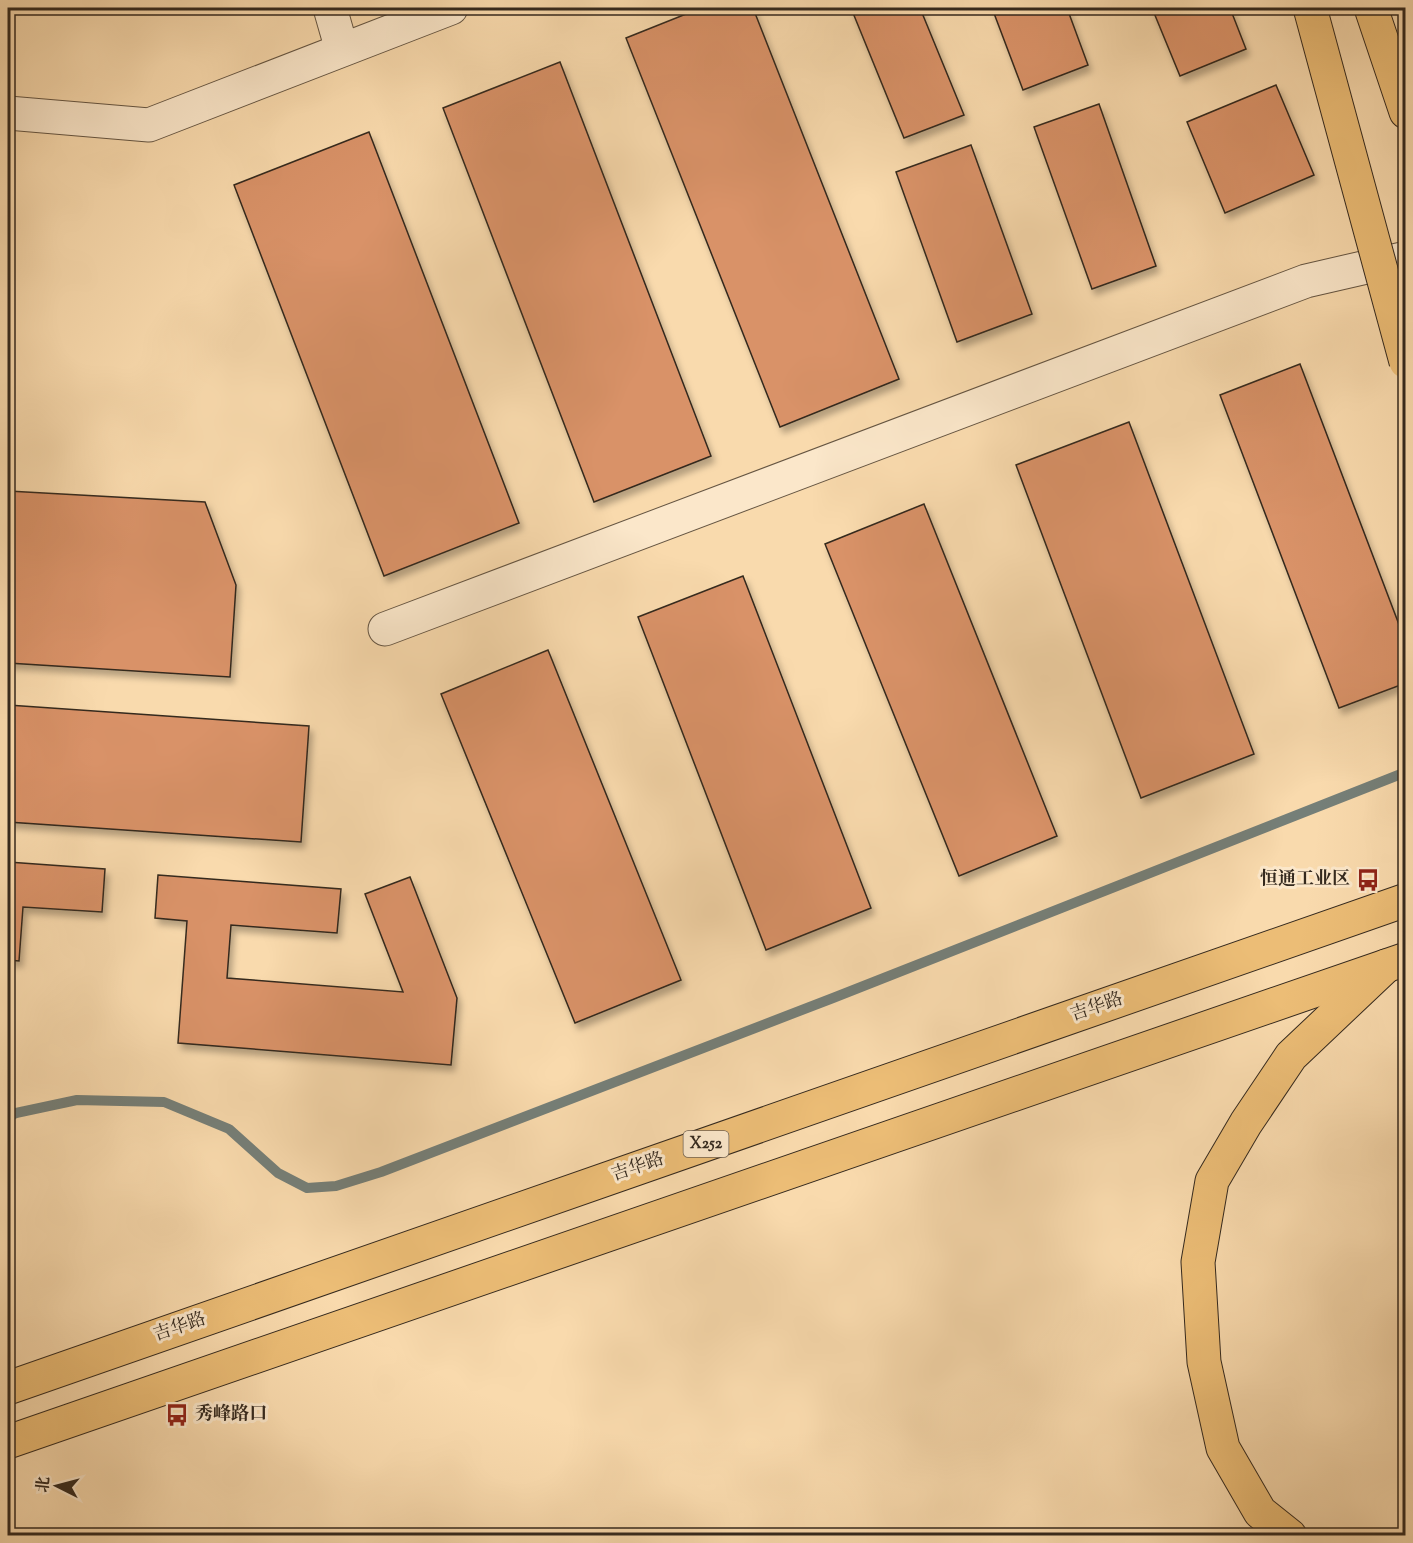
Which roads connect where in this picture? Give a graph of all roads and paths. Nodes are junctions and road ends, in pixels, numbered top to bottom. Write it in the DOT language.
graph roads {
  1 [pos="330,8"];
  2 [pos="451,8"];
  3 [pos="1310,8"];
  4 [pos="1371,8"];
  5 [pos="342,50"];
  6 [pos="8,112"];
  7 [pos="1406,112"];
  8 [pos="1406,258"];
  9 [pos="1406,362"];
  10 [pos="385,629"];
  11 [pos="1406,900"];
  12 [pos="1396,963"];
  13 [pos="8,1388"];
  14 [pos="8,1442"];
  15 [pos="1290,1536"];
  1 -- 5 [label="street"];
  2 -- 5 [label="street"];
  3 -- 9 [label="main road, bridge"];
  4 -- 7 [label="main road"];
  5 -- 6 [label="street"];
  8 -- 10 [label="street"];
  11 -- 13 [label="main road, 吉华路 / X252"];
  12 -- 14 [label="main road"];
  12 -- 15 [label="main road"];
}
